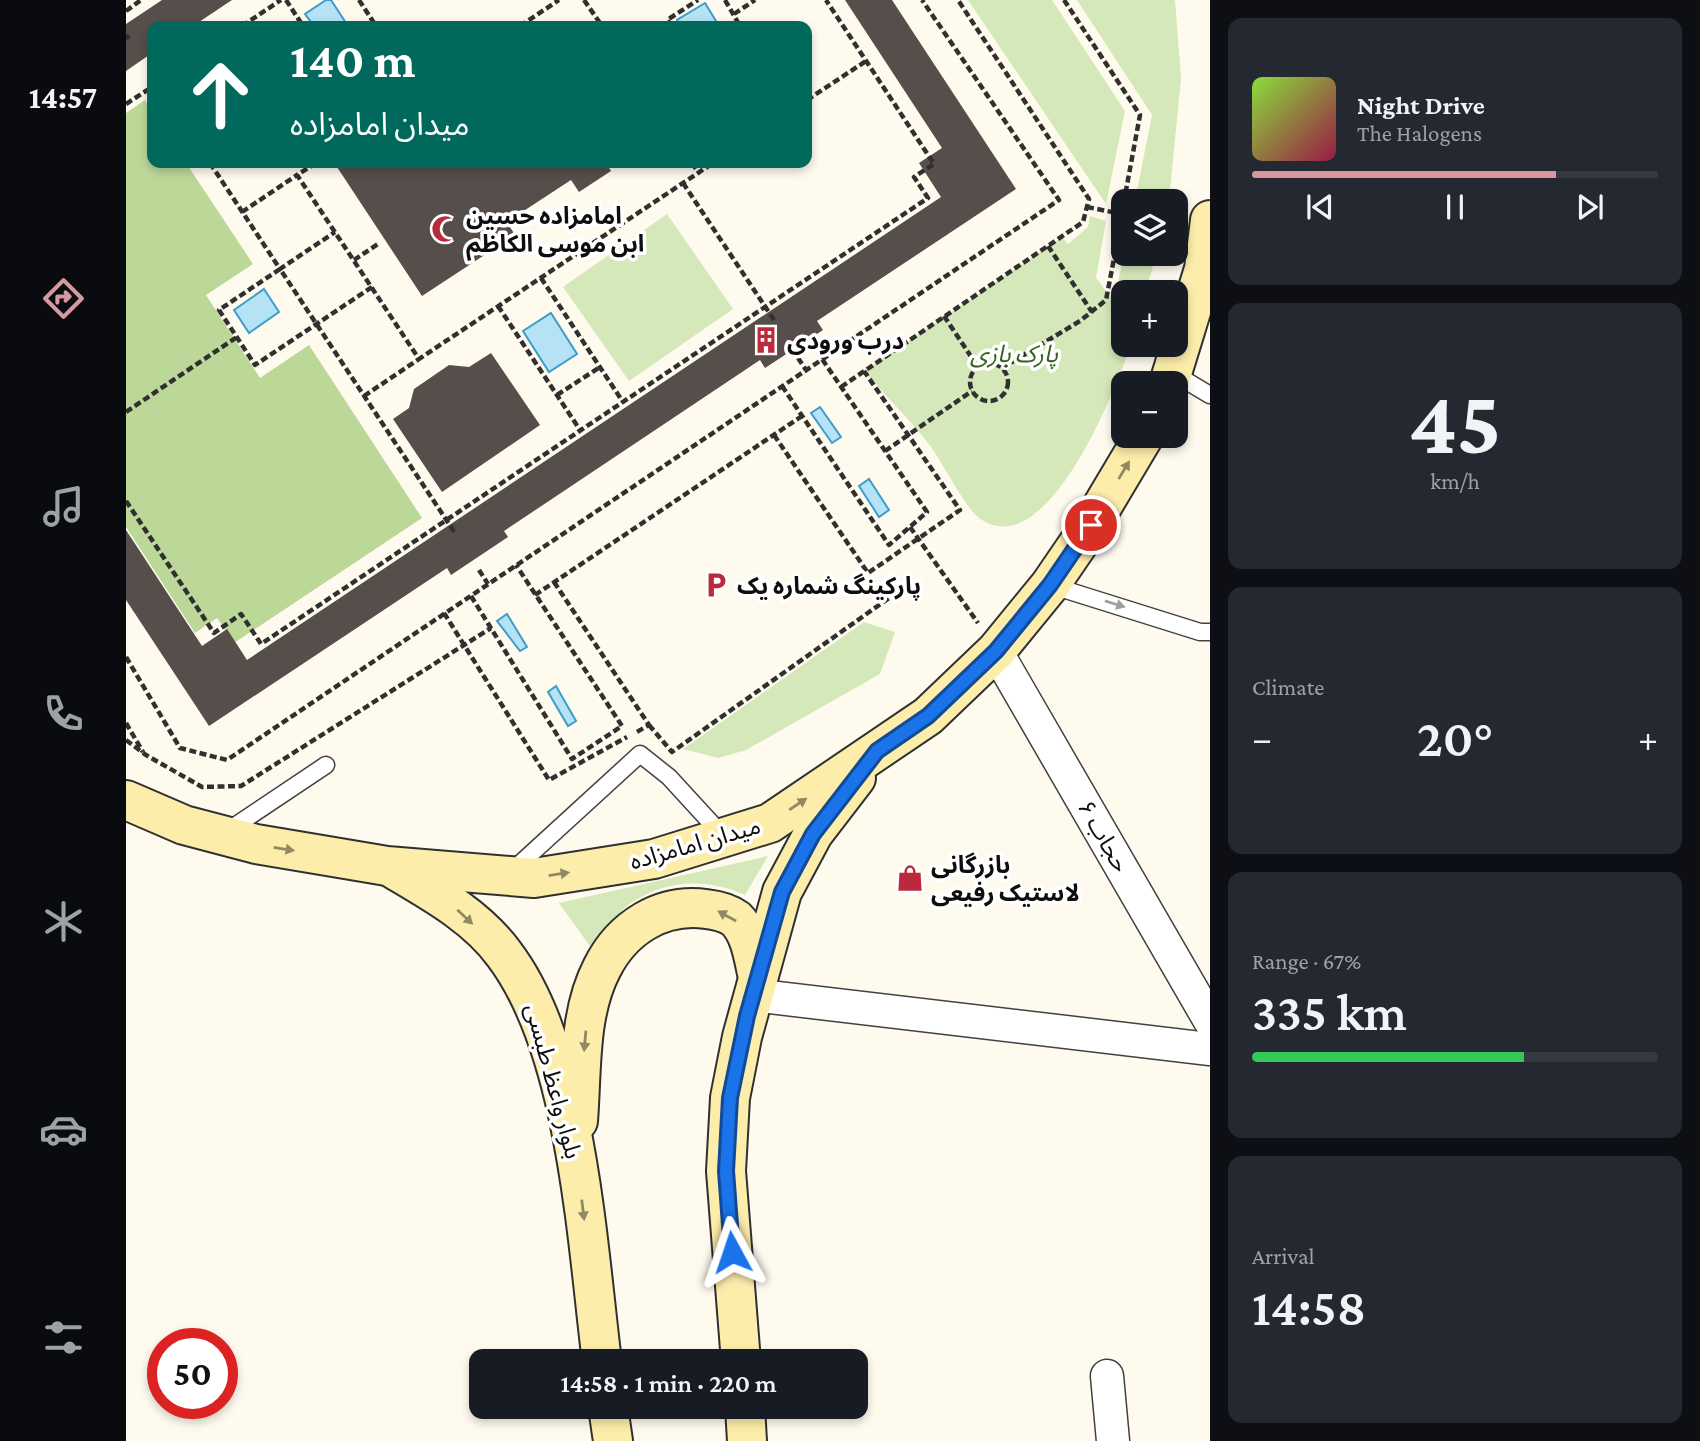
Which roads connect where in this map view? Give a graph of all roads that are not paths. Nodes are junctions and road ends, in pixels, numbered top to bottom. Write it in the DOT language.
graph roads {
  1 [pos="1210,220"];
  2 [pos="1173,371"];
  3 [pos="1188,385"];
  4 [pos="1210,395"];
  5 [pos="1137,448"];
  6 [pos="1050,585"];
  7 [pos="1210,632"];
  8 [pos="996,651"];
  9 [pos="877,751"];
  10 [pos="326,765"];
  11 [pos="126,800"];
  12 [pos="126,823"];
  13 [pos="184,825"];
  14 [pos="221,835"];
  15 [pos="724,837"];
  16 [pos="387,866"];
  17 [pos="506,876"];
  18 [pos="755,984"];
  19 [pos="1210,1021"];
  20 [pos="1210,1049"];
  21 [pos="575,1152"];
  22 [pos="600,1349"];
  23 [pos="740,1349"];
  24 [pos="1107,1376"];
  25 [pos="610,1419"];
  26 [pos="745,1419"];
  27 [pos="613,1441"];
  28 [pos="747,1441"];
  29 [pos="1113,1441"];
  1 -- 2 [label="main road"];
  3 -- 4 [label="lane"];
  6 -- 5 [label="main road, میدان امامزاده, one-way"];
  6 -- 7 [label="lane, one-way"];
  6 -- 8 [label="main road, میدان امامزاده"];
  8 -- 9 [label="main road, میدان امامزاده"];
  8 -- 19 [label="street, حجاب ۶"];
  15 -- 9 [label="main road, میدان امامزاده, one-way"];
  9 -- 18 [label="main road"];
  10 -- 14 [label="lane"];
  11 -- 13 [label="main road, میدان امامزاده"];
  12 -- 13 [label="main road"];
  13 -- 14 [label="main road, میدان امامزاده"];
  14 -- 16 [label="main road, میدان امامزاده, one-way"];
  17 -- 15 [label="main road, میدان امامزاده, one-way"];
  15 -- 17 [label="lane"];
  16 -- 17 [label="main road, میدان امامزاده"];
  16 -- 21 [label="main road, بلوار واعظ طبسی, one-way"];
  18 -- 20 [label="street"];
  18 -- 21 [label="main road, one-way"];
  18 -- 23 [label="main road"];
  21 -- 22 [label="main road, بلوار واعظ طبسی, one-way"];
  24 -- 29 [label="street"];
  25 -- 27 [label="main road"];
  26 -- 28 [label="main road"];
}
